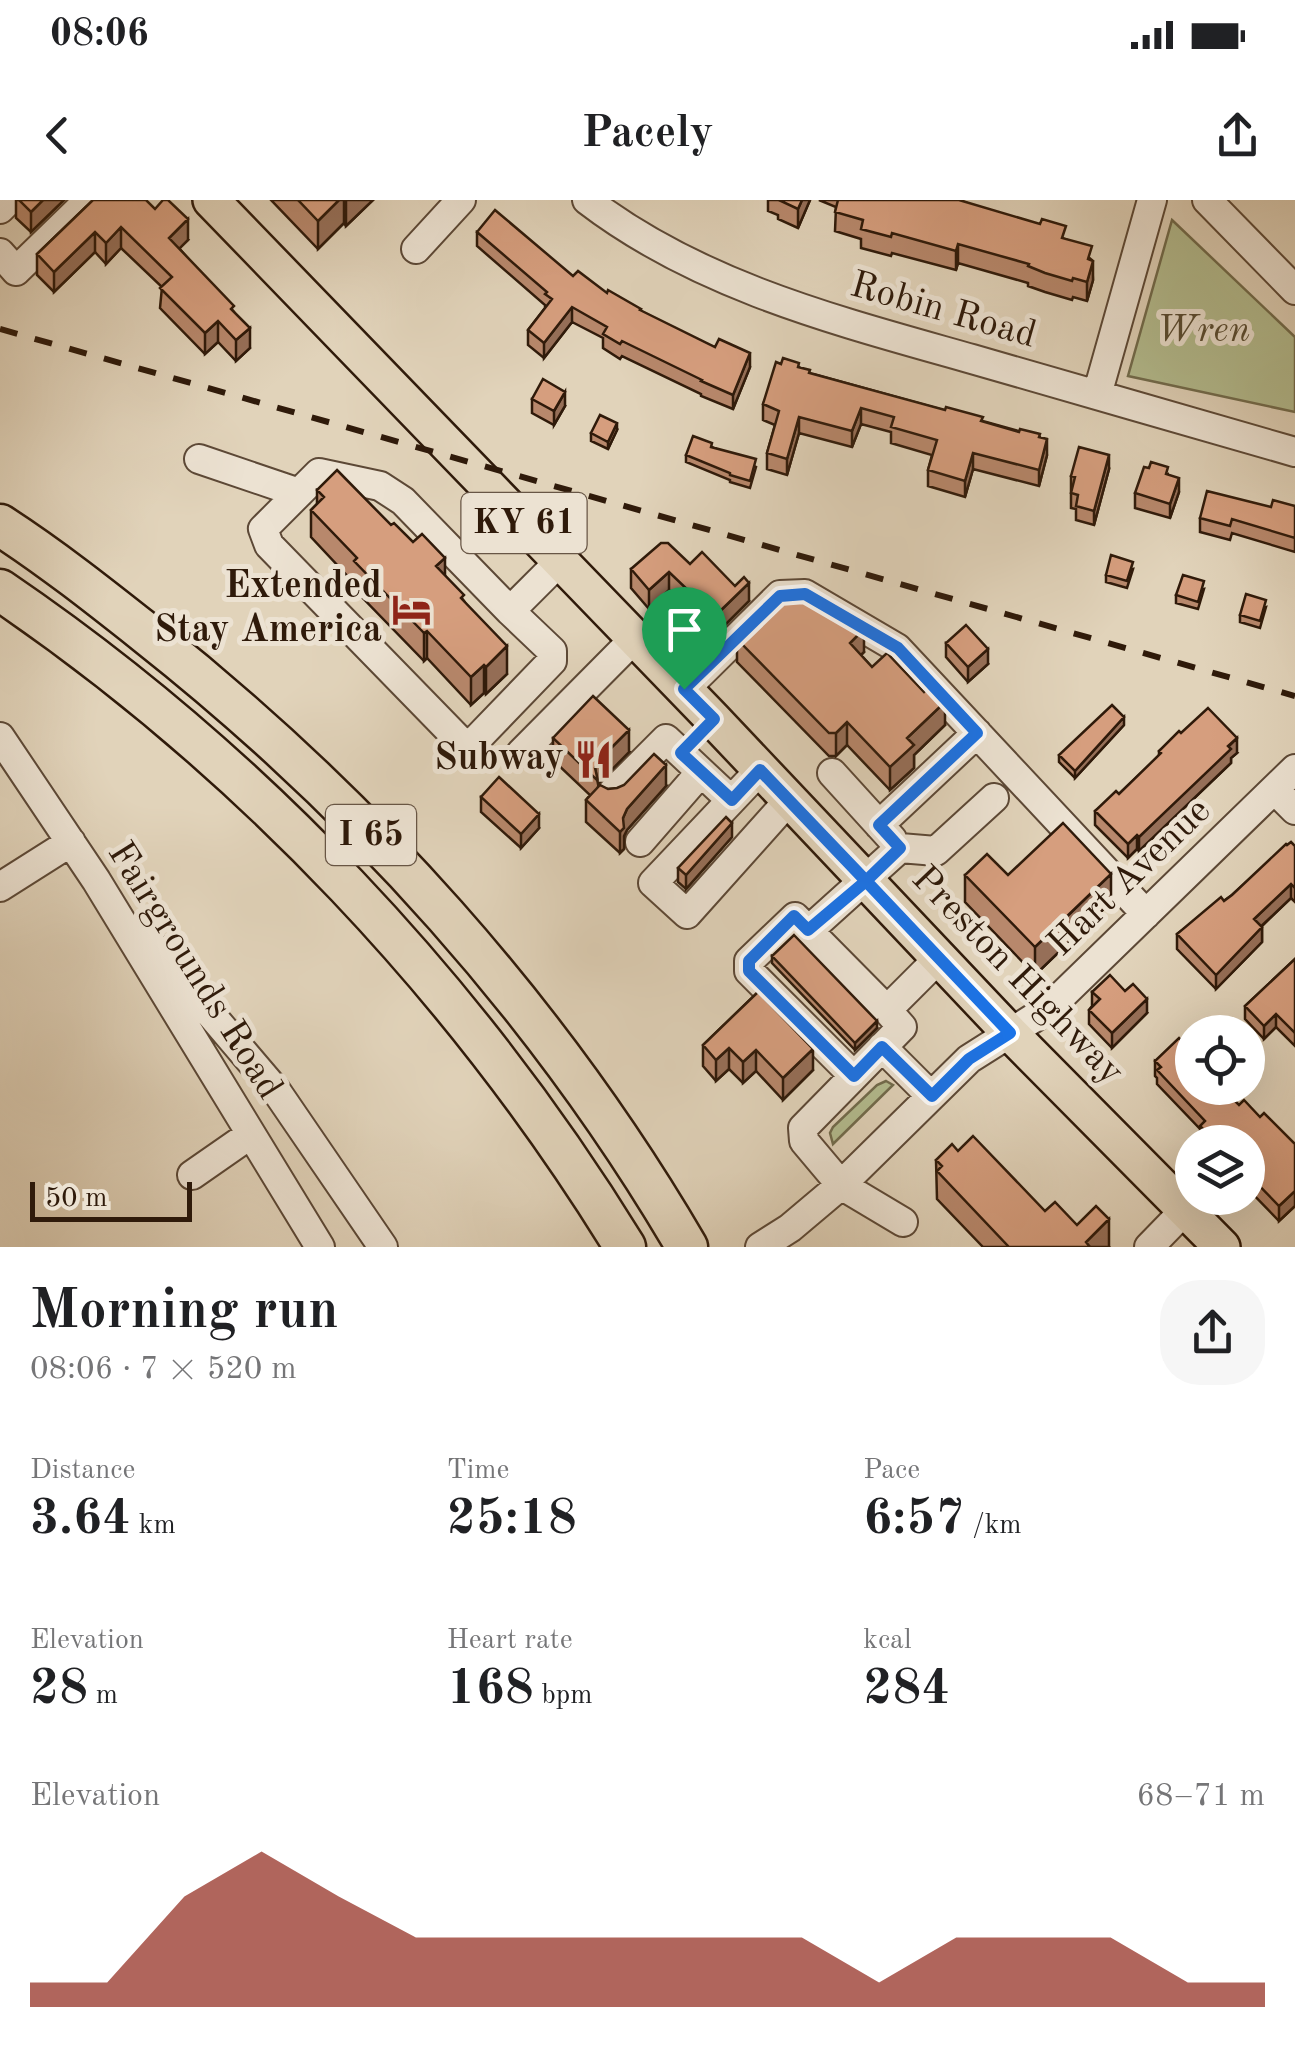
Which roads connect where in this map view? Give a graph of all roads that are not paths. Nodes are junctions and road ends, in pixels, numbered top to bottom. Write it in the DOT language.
graph roads {
  1 [pos="9,200"];
  2 [pos="89,200"];
  3 [pos="211,200"];
  4 [pos="461,200"];
  5 [pos="587,200"];
  6 [pos="1152,200"];
  7 [pos="1207,200"];
  8 [pos="0,208"];
  9 [pos="416,249"];
  10 [pos="0,253"];
  11 [pos="1295,290"];
  12 [pos="1097,395"];
  13 [pos="1295,452"];
  14 [pos="199,459"];
  15 [pos="299,493"];
  16 [pos="0,526"];
  17 [pos="560,561"];
  18 [pos="0,590"];
  19 [pos="510,610"];
  20 [pos="635,638"];
  21 [pos="684,689"];
  22 [pos="714,719"];
  23 [pos="977,733"];
  24 [pos="0,737"];
  25 [pos="521,753"];
  26 [pos="691,763"];
  27 [pos="1295,769"];
  28 [pos="760,770"];
  29 [pos="832,773"];
  30 [pos="1275,790"];
  31 [pos="612,794"];
  32 [pos="994,798"];
  33 [pos="732,800"];
  34 [pos="789,800"];
  35 [pos="1295,810"];
  36 [pos="879,825"];
  37 [pos="71,842"];
  38 [pos="640,842"];
  39 [pos="900,848"];
  40 [pos="96,880"];
  41 [pos="866,881"];
  42 [pos="0,886"];
  43 [pos="1146,914"];
  44 [pos="939,958"];
  45 [pos="841,974"];
  46 [pos="1010,1033"];
  47 [pos="882,1047"];
  48 [pos="854,1076"];
  49 [pos="932,1096"];
  50 [pos="251,1134"];
  51 [pos="192,1175"];
  52 [pos="841,1185"];
  53 [pos="1175,1200"];
  54 [pos="1180,1215"];
  55 [pos="1190,1215"];
  56 [pos="903,1222"];
  57 [pos="678,1232"];
  58 [pos="623,1243"];
  59 [pos="320,1247"];
  60 [pos="383,1247"];
  61 [pos="760,1247"];
  62 [pos="1150,1247"];
  63 [pos="1222,1247"];
  1 -- 8 [label="street"];
  2 -- 10 [label="street"];
  3 -- 17 [label="main road, Preston Highway / KY 61"];
  4 -- 9 [label="street"];
  5 -- 12 [label="street, Robin Road"];
  6 -- 12 [label="street"];
  7 -- 11 [label="street"];
  12 -- 13 [label="street, Robin Road"];
  14 -- 15 [label="street"];
  15 -- 19 [label="street"];
  15 -- 19 [label="street"];
  16 -- 57 [label="highway, I 65"];
  17 -- 19 [label="street"];
  17 -- 20 [label="main road, Preston Highway / KY 61"];
  18 -- 58 [label="highway, I 65"];
  20 -- 21 [label="main road, Preston Highway / KY 61"];
  20 -- 25 [label="street"];
  21 -- 22 [label="main road, Preston Highway / KY 61"];
  21 -- 23 [label="street"];
  22 -- 26 [label="street"];
  22 -- 28 [label="main road, Preston Highway / KY 61"];
  23 -- 36 [label="street"];
  23 -- 43 [label="street"];
  24 -- 37 [label="street, Fairgrounds Road"];
  26 -- 31 [label="street"];
  26 -- 33 [label="street"];
  26 -- 38 [label="street"];
  27 -- 30 [label="street, Hart Avenue"];
  28 -- 33 [label="street"];
  28 -- 34 [label="main road, Preston Highway / KY 61"];
  29 -- 36 [label="street"];
  30 -- 35 [label="street"];
  30 -- 43 [label="street, Hart Avenue"];
  32 -- 39 [label="street"];
  33 -- 34 [label="street"];
  34 -- 41 [label="main road, Preston Highway / KY 61"];
  36 -- 39 [label="street"];
  37 -- 40 [label="street, Fairgrounds Road"];
  37 -- 42 [label="street"];
  39 -- 41 [label="street"];
  40 -- 50 [label="street, Fairgrounds Road"];
  40 -- 60 [label="street"];
  41 -- 44 [label="main road, Preston Highway / KY 61"];
  41 -- 45 [label="street"];
  43 -- 46 [label="street, Hart Avenue"];
  44 -- 45 [label="street"];
  44 -- 46 [label="main road, Preston Highway / KY 61"];
  45 -- 47 [label="street"];
  45 -- 48 [label="street"];
  46 -- 49 [label="street, Hart Avenue"];
  46 -- 53 [label="main road, Preston Highway / KY 61"];
  47 -- 48 [label="street"];
  47 -- 49 [label="street"];
  48 -- 52 [label="street"];
  49 -- 52 [label="street, Hart Avenue"];
  50 -- 51 [label="street"];
  50 -- 59 [label="street, Fairgrounds Road"];
  52 -- 56 [label="street"];
  52 -- 61 [label="street, Hart Avenue"];
  54 -- 62 [label="street"];
  55 -- 63 [label="main road, Preston Highway / KY 61"];
}
